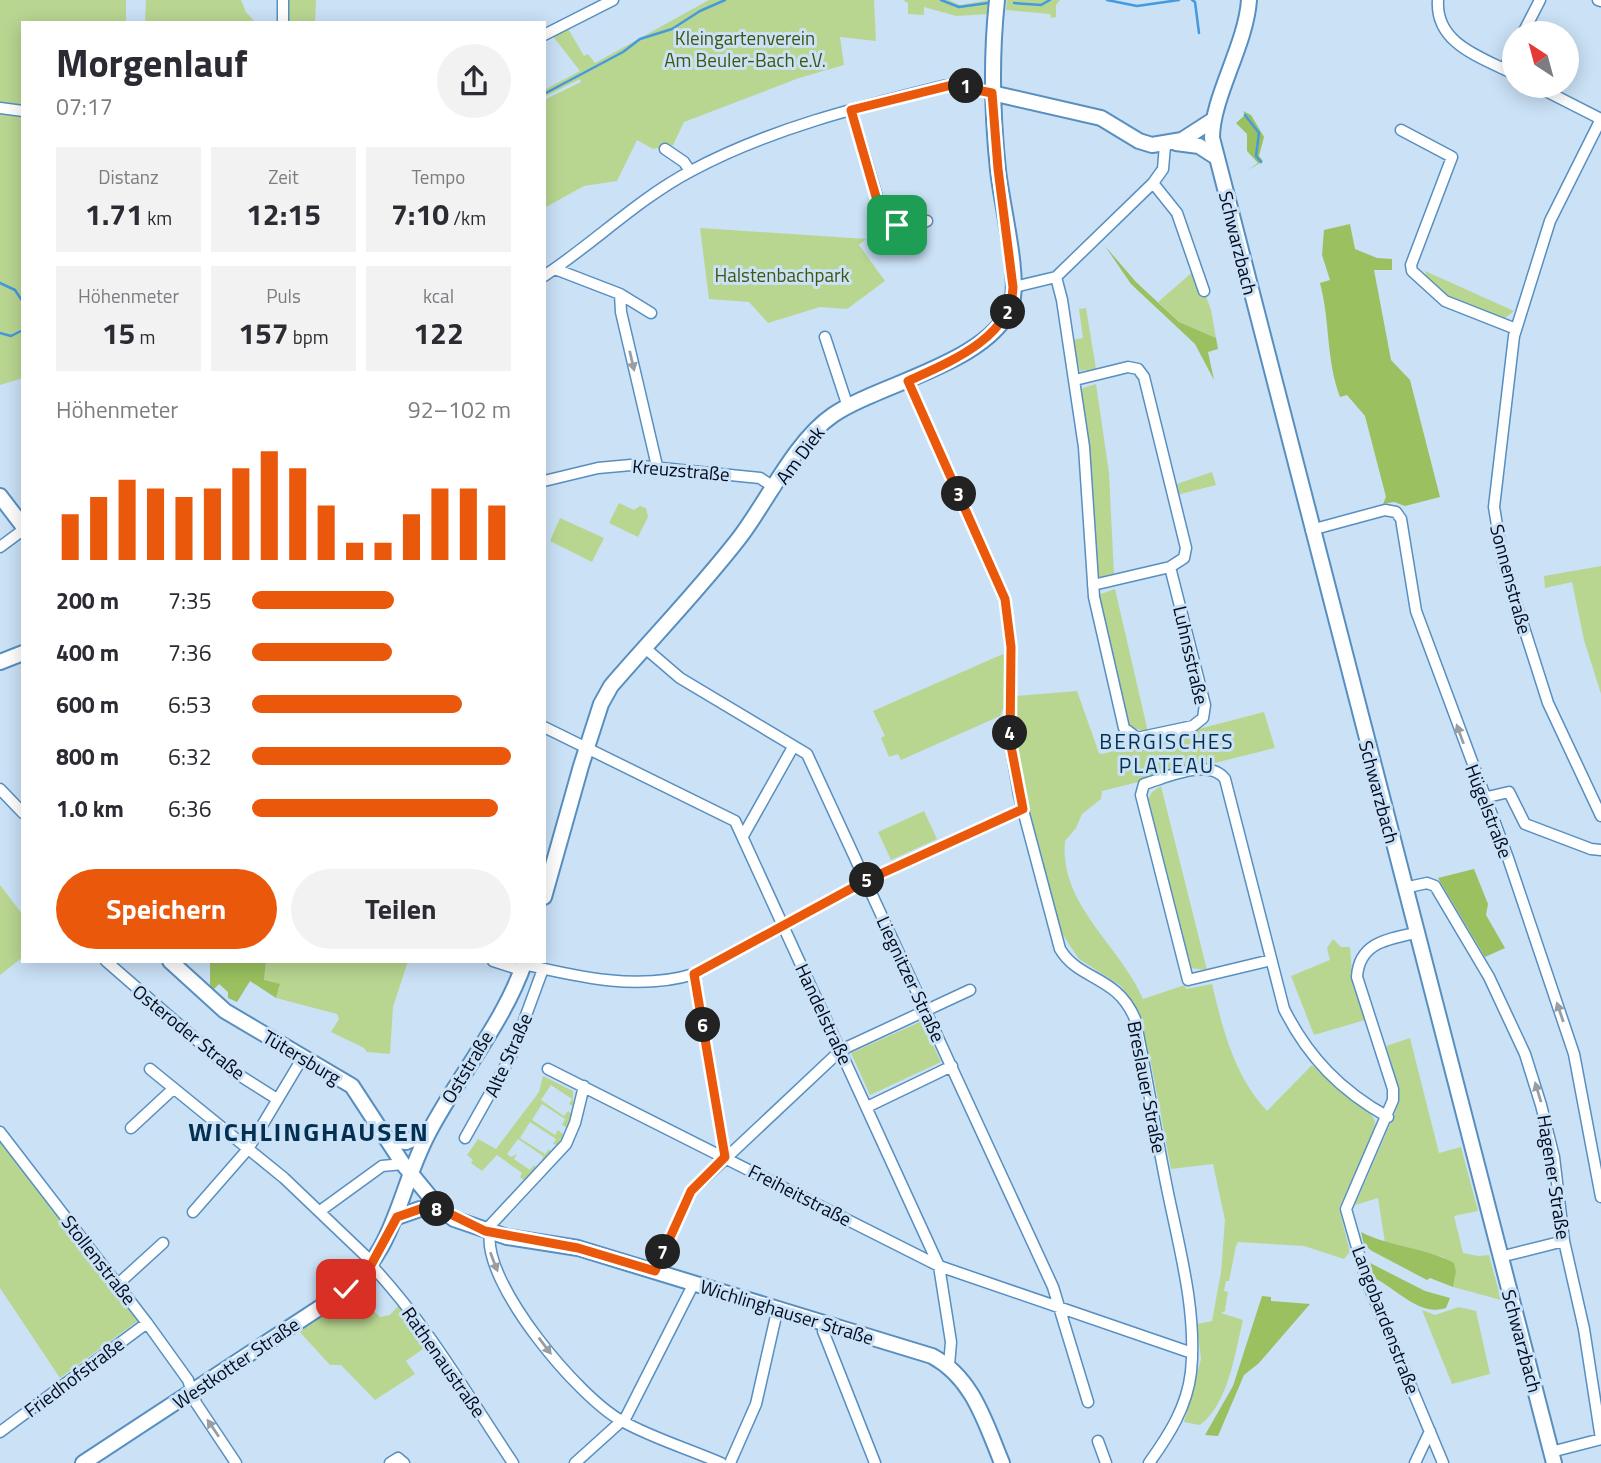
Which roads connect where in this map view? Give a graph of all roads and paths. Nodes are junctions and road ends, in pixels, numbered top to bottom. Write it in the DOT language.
graph roads {
  1 [pos="283,0"];
  2 [pos="613,0"];
  3 [pos="997,0"];
  4 [pos="1249,0"];
  5 [pos="1438,0"];
  6 [pos="1540,0"];
  7 [pos="283,21"];
  8 [pos="1529,21"];
  9 [pos="546,34"];
  10 [pos="1502,68"];
  11 [pos="992,93"];
  12 [pos="1560,98"];
  13 [pos="0,108"];
  14 [pos="851,110"];
  15 [pos="21,111"];
  16 [pos="1601,119"];
  17 [pos="1213,120"];
  18 [pos="1401,130"];
  19 [pos="1170,144"];
  20 [pos="665,149"];
  21 [pos="1216,157"];
  22 [pos="690,171"];
  23 [pos="1153,183"];
  24 [pos="927,221"];
  25 [pos="555,269"];
  26 [pos="546,275"];
  27 [pos="1056,277"];
  28 [pos="1013,287"];
  29 [pos="1204,291"];
  30 [pos="620,294"];
  31 [pos="651,313"];
  32 [pos="1516,329"];
  33 [pos="825,337"];
  34 [pos="1075,380"];
  35 [pos="908,381"];
  36 [pos="848,407"];
  37 [pos="657,466"];
  38 [pos="546,481"];
  39 [pos="775,488"];
  40 [pos="4,501"];
  41 [pos="21,525"];
  42 [pos="21,530"];
  43 [pos="1311,530"];
  44 [pos="0,547"];
  45 [pos="1170,567"];
  46 [pos="1093,585"];
  47 [pos="645,648"];
  48 [pos="21,654"];
  49 [pos="0,662"];
  50 [pos="546,728"];
  51 [pos="793,747"];
  52 [pos="586,749"];
  53 [pos="0,789"];
  54 [pos="1483,799"];
  55 [pos="1023,809"];
  56 [pos="21,811"];
  57 [pos="1601,816"];
  58 [pos="743,835"];
  59 [pos="1601,850"];
  60 [pos="865,881"];
  61 [pos="1404,888"];
  62 [pos="546,891"];
  63 [pos="783,926"];
  64 [pos="1416,933"];
  65 [pos="1271,960"];
  66 [pos="108,963"];
  67 [pos="172,963"];
  68 [pos="523,965"];
  69 [pos="543,969"];
  70 [pos="694,974"];
  71 [pos="970,990"];
  72 [pos="925,1010"];
  73 [pos="841,1050"];
  74 [pos="303,1057"];
  75 [pos="951,1066"];
  76 [pos="150,1069"];
  77 [pos="548,1069"];
  78 [pos="584,1086"];
  79 [pos="172,1090"];
  80 [pos="277,1099"];
  81 [pos="867,1107"];
  82 [pos="1388,1117"];
  83 [pos="131,1128"];
  84 [pos="0,1132"];
  85 [pos="429,1132"];
  86 [pos="465,1138"];
  87 [pos="387,1139"];
  88 [pos="248,1149"];
  89 [pos="725,1157"];
  90 [pos="407,1168"];
  91 [pos="1601,1197"];
  92 [pos="440,1209"];
  93 [pos="193,1212"];
  94 [pos="320,1212"];
  95 [pos="397,1217"];
  96 [pos="487,1232"];
  97 [pos="1564,1241"];
  98 [pos="163,1243"];
  99 [pos="1500,1257"];
  100 [pos="372,1264"];
  101 [pos="939,1266"];
  102 [pos="655,1271"];
  103 [pos="694,1283"];
  104 [pos="118,1284"];
  105 [pos="1057,1306"];
  106 [pos="778,1307"];
  107 [pos="823,1322"];
  108 [pos="147,1323"];
  109 [pos="1192,1353"];
  110 [pos="949,1365"];
  111 [pos="191,1393"];
  112 [pos="1088,1402"];
  113 [pos="622,1421"];
  114 [pos="1430,1431"];
  115 [pos="0,1432"];
  116 [pos="1601,1439"];
  117 [pos="1098,1441"];
  118 [pos="1552,1457"];
  119 [pos="83,1463"];
  120 [pos="236,1463"];
  121 [pos="390,1463"];
  122 [pos="404,1463"];
  123 [pos="513,1463"];
  124 [pos="575,1463"];
  125 [pos="721,1463"];
  126 [pos="730,1463"];
  127 [pos="875,1463"];
  128 [pos="1002,1463"];
  129 [pos="1106,1463"];
  130 [pos="1149,1463"];
  131 [pos="1415,1463"];
  132 [pos="1443,1463"];
  1 -- 7 [label="street"];
  2 -- 9 [label="street"];
  3 -- 11 [label="street, Am Diek"];
  4 -- 17 [label="street"];
  5 -- 10 [label="street"];
  6 -- 8 [label="street"];
  11 -- 14 [label="street"];
  11 -- 19 [label="street"];
  11 -- 28 [label="street, Am Diek"];
  12 -- 16 [label="street"];
  13 -- 15 [label="street"];
  14 -- 22 [label="street"];
  14 -- 24 [label="street"];
  16 -- 32 [label="street, Sonnenstraße"];
  17 -- 19 [label="street"];
  17 -- 21 [label="street, Schwarzbach"];
  18 -- 32 [label="street"];
  19 -- 21 [label="street"];
  19 -- 23 [label="street"];
  20 -- 22 [label="street"];
  21 -- 43 [label="street, Schwarzbach"];
  22 -- 25 [label="street"];
  23 -- 27 [label="street"];
  23 -- 29 [label="street"];
  25 -- 26 [label="street"];
  25 -- 30 [label="street"];
  27 -- 28 [label="street"];
  27 -- 34 [label="street, Luhnsstraße"];
  28 -- 35 [label="street, Am Diek"];
  30 -- 31 [label="street"];
  30 -- 37 [label="street, one-way"];
  32 -- 57 [label="street, Sonnenstraße"];
  33 -- 36 [label="street"];
  34 -- 45 [label="street"];
  34 -- 46 [label="street, Luhnsstraße"];
  35 -- 36 [label="street, Am Diek"];
  35 -- 55 [label="street, Breslauer Straße"];
  36 -- 39 [label="street, Am Diek"];
  37 -- 38 [label="street, Kreuzstraße"];
  37 -- 39 [label="street, Kreuzstraße"];
  39 -- 47 [label="street, Am Diek"];
  40 -- 41 [label="street"];
  42 -- 44 [label="street"];
  54 -- 43 [label="street, Hügelstraße, one-way"];
  43 -- 61 [label="street, Schwarzbach"];
  45 -- 46 [label="street"];
  45 -- 46 [label="street, Luhnsstraße"];
  47 -- 51 [label="street, Liegnitzer Straße"];
  47 -- 52 [label="street, Am Diek"];
  48 -- 49 [label="street"];
  50 -- 52 [label="street, Handelstraße"];
  51 -- 58 [label="street"];
  51 -- 60 [label="street, Liegnitzer Straße"];
  52 -- 58 [label="street, Handelstraße"];
  52 -- 62 [label="street"];
  53 -- 56 [label="street"];
  54 -- 59 [label="street"];
  91 -- 54 [label="street, Hügelstraße, one-way"];
  55 -- 60 [label="street"];
  55 -- 109 [label="street, Breslauer Straße"];
  58 -- 63 [label="street, Handelstraße"];
  60 -- 63 [label="street"];
  60 -- 72 [label="street, Liegnitzer Straße"];
  61 -- 64 [label="street, Schwarzbach"];
  97 -- 61 [label="street, Hagener Straße, one-way"];
  63 -- 70 [label="street"];
  63 -- 73 [label="street, Handelstraße"];
  64 -- 82 [label="street, Langobardenstraße"];
  64 -- 99 [label="street, Schwarzbach"];
  65 -- 65 [label="street"];
  65 -- 82 [label="street"];
  66 -- 80 [label="street, Osteroder Straße"];
  67 -- 74 [label="street, Tütersburg"];
  68 -- 69 [label="street"];
  68 -- 85 [label="street, Oststraße"];
  69 -- 70 [label="street"];
  69 -- 86 [label="street, Alte Straße"];
  70 -- 89 [label="street"];
  71 -- 72 [label="street"];
  72 -- 73 [label="street"];
  72 -- 75 [label="street, Liegnitzer Straße"];
  73 -- 81 [label="street, Handelstraße"];
  73 -- 89 [label="street"];
  74 -- 80 [label="street"];
  74 -- 87 [label="street, Tütersburg"];
  75 -- 81 [label="street"];
  75 -- 105 [label="street, Liegnitzer Straße"];
  76 -- 79 [label="street, Rathenaustraße"];
  77 -- 78 [label="street, Freiheitstraße"];
  78 -- 89 [label="street, Freiheitstraße"];
  78 -- 96 [label="street"];
  79 -- 83 [label="street"];
  79 -- 88 [label="street, Rathenaustraße"];
  80 -- 88 [label="street"];
  81 -- 101 [label="street, Handelstraße"];
  82 -- 114 [label="street, Langobardenstraße"];
  84 -- 104 [label="street, Stollenstraße"];
  85 -- 87 [label="street"];
  85 -- 90 [label="street, Oststraße"];
  87 -- 90 [label="street, Tütersburg"];
  88 -- 93 [label="street"];
  88 -- 94 [label="street, Rathenaustraße"];
  89 -- 101 [label="street, Freiheitstraße"];
  89 -- 102 [label="street"];
  90 -- 92 [label="street, Wichlinghauser Straße"];
  90 -- 94 [label="street"];
  90 -- 95 [label="street, Westkotter Straße"];
  92 -- 95 [label="street"];
  92 -- 96 [label="street, Wichlinghauser Straße"];
  94 -- 100 [label="street, Rathenaustraße"];
  95 -- 100 [label="street, Westkotter Straße"];
  96 -- 102 [label="street, Wichlinghauser Straße"];
  96 -- 113 [label="street, one-way"];
  97 -- 99 [label="street"];
  97 -- 116 [label="street, Hagener Straße"];
  98 -- 104 [label="street"];
  99 -- 118 [label="street, Schwarzbach"];
  100 -- 111 [label="street, Westkotter Straße"];
  100 -- 123 [label="street, Rathenaustraße"];
  101 -- 105 [label="street, Freiheitstraße"];
  101 -- 110 [label="street, Handelstraße"];
  102 -- 103 [label="street, Wichlinghauser Straße"];
  103 -- 106 [label="street, Wichlinghauser Straße"];
  103 -- 113 [label="street"];
  104 -- 108 [label="street, Stollenstraße"];
  105 -- 109 [label="street, Freiheitstraße"];
  105 -- 112 [label="street"];
  106 -- 107 [label="street, Wichlinghauser Straße"];
  106 -- 126 [label="street"];
  107 -- 110 [label="street, Wichlinghauser Straße"];
  107 -- 127 [label="street"];
  108 -- 111 [label="street, Stollenstraße"];
  108 -- 115 [label="street, Friedhofstraße"];
  109 -- 130 [label="street, Breslauer Straße"];
  110 -- 128 [label="street, Wichlinghauser Straße"];
  111 -- 119 [label="street, Westkotter Straße"];
  120 -- 111 [label="street, Stollenstraße, one-way"];
  113 -- 124 [label="street"];
  113 -- 125 [label="street"];
  114 -- 131 [label="street"];
  114 -- 132 [label="street, Langobardenstraße"];
  116 -- 118 [label="street, Hagener Straße"];
  117 -- 129 [label="street"];
  121 -- 122 [label="street"];
}
